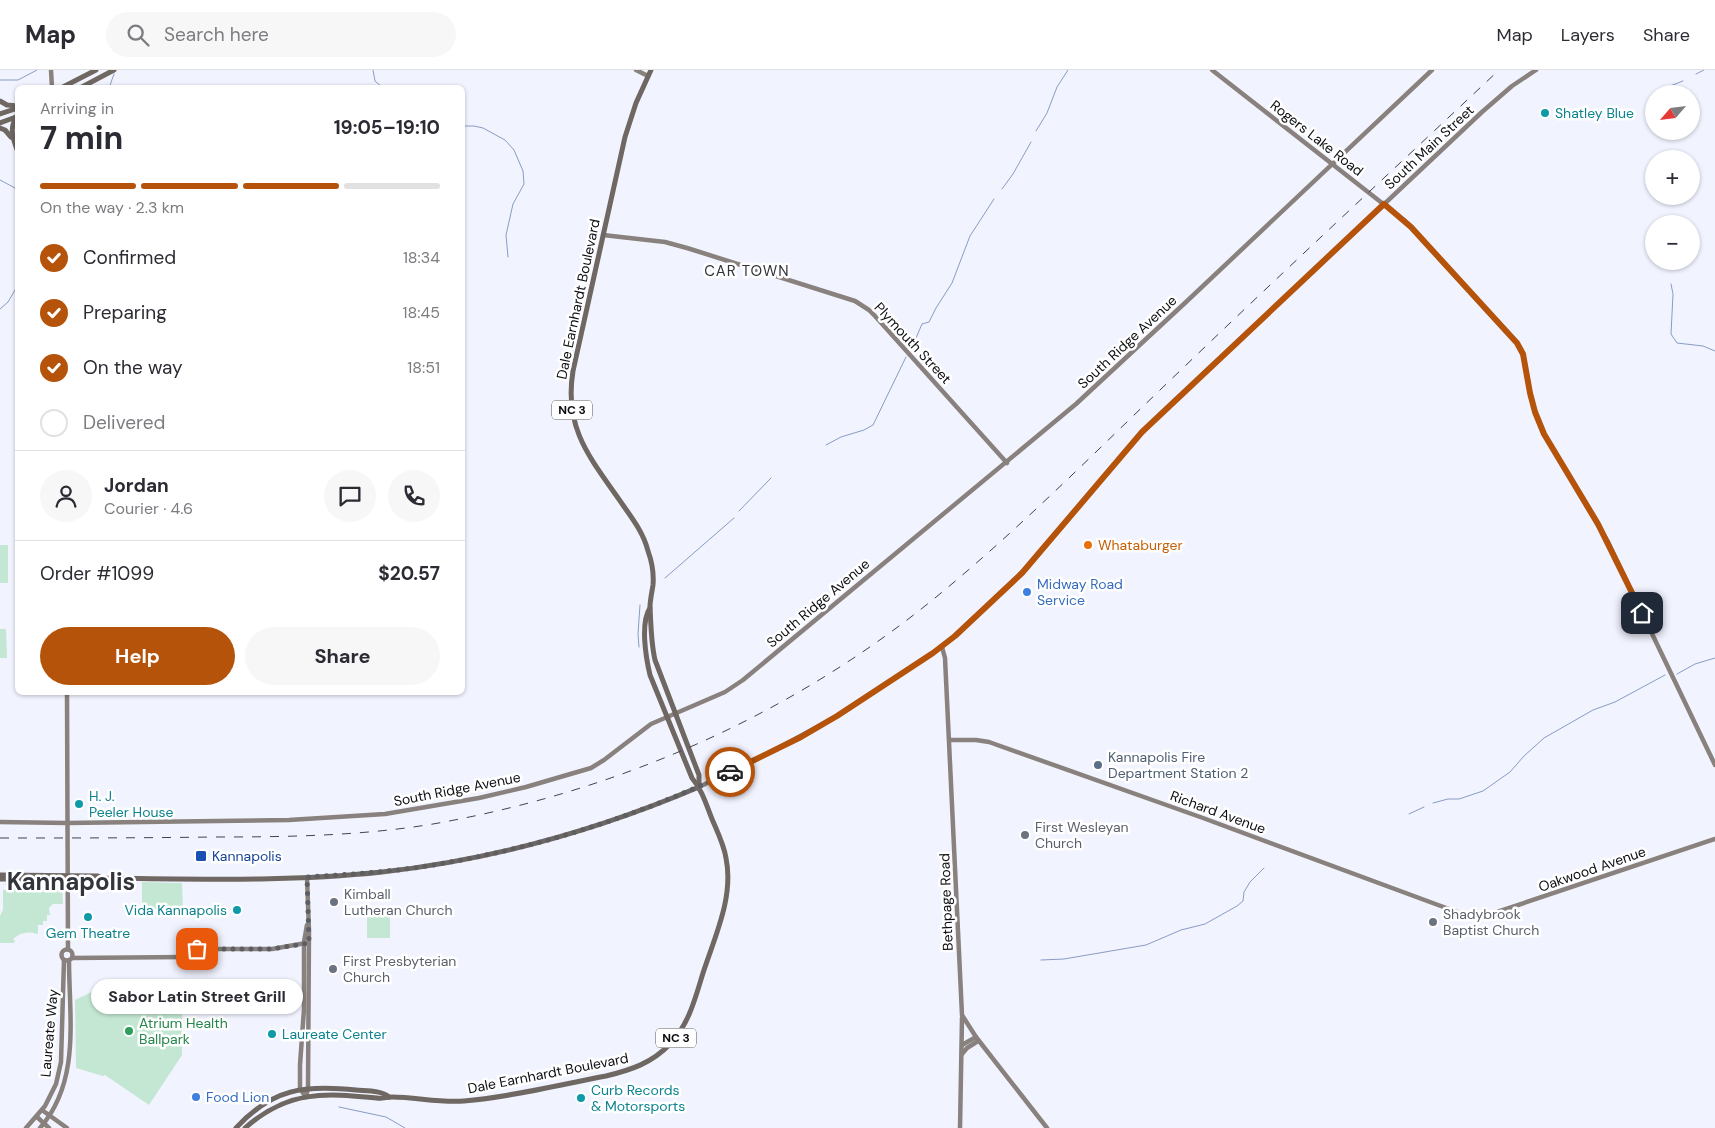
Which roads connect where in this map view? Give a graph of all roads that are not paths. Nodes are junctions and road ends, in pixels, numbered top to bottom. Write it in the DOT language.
graph roads {
  1 [pos="88,70"];
  2 [pos="96,70"];
  3 [pos="114,70"];
  4 [pos="636,70"];
  5 [pos="651,70"];
  6 [pos="1212,70"];
  7 [pos="1432,70"];
  8 [pos="1536,70"];
  9 [pos="648,76"];
  10 [pos="79,78"];
  11 [pos="100,78"];
  12 [pos="66,85"];
  13 [pos="86,85"];
  14 [pos="95,85"];
  15 [pos="0,101"];
  16 [pos="15,106"];
  17 [pos="15,108"];
  18 [pos="0,114"];
  19 [pos="15,118"];
  20 [pos="15,121"];
  21 [pos="0,123"];
  22 [pos="0,128"];
  23 [pos="14,141"];
  24 [pos="1332,165"];
  25 [pos="1384,204"];
  26 [pos="603,235"];
  27 [pos="1007,463"];
  28 [pos="650,608"];
  29 [pos="942,647"];
  30 [pos="647,661"];
  31 [pos="663,683"];
  32 [pos="67,695"];
  33 [pos="674,713"];
  34 [pos="666,716"];
  35 [pos="950,740"];
  36 [pos="1715,765"];
  37 [pos="699,787"];
  38 [pos="0,822"];
  39 [pos="67,824"];
  40 [pos="1715,839"];
  41 [pos="0,875"];
  42 [pos="307,877"];
  43 [pos="68,878"];
  44 [pos="0,879"];
  45 [pos="1476,920"];
  46 [pos="306,943"];
  47 [pos="68,949"];
  48 [pos="192,949"];
  49 [pos="185,958"];
  50 [pos="68,959"];
  51 [pos="962,1014"];
  52 [pos="977,1039"];
  53 [pos="962,1045"];
  54 [pos="962,1055"];
  55 [pos="308,1088"];
  56 [pos="300,1089"];
  57 [pos="306,1097"];
  58 [pos="389,1097"];
  59 [pos="42,1110"];
  60 [pos="50,1115"];
  61 [pos="37,1117"];
  62 [pos="42,1126"];
  63 [pos="26,1128"];
  64 [pos="49,1128"];
  65 [pos="66,1128"];
  66 [pos="236,1128"];
  67 [pos="245,1128"];
  68 [pos="960,1128"];
  69 [pos="1047,1128"];
  1 -- 10 [label="main road"];
  2 -- 10 [label="main road"];
  3 -- 11 [label="main road"];
  4 -- 9 [label="street"];
  5 -- 9 [label="main road, Dale Earnhardt Boulevard / NC 3"];
  6 -- 24 [label="street, Rogers Lake Road"];
  7 -- 24 [label="street, South Ridge Avenue"];
  8 -- 25 [label="street, South Main Street"];
  9 -- 26 [label="main road, Dale Earnhardt Boulevard / NC 3"];
  10 -- 12 [label="main road"];
  11 -- 13 [label="main road"];
  11 -- 14 [label="main road"];
  15 -- 16 [label="main road"];
  17 -- 18 [label="main road"];
  19 -- 21 [label="main road"];
  20 -- 23 [label="main road"];
  22 -- 23 [label="main road"];
  24 -- 25 [label="street, Rogers Lake Road"];
  24 -- 27 [label="street, South Ridge Avenue"];
  25 -- 29 [label="street, South Main Street"];
  25 -- 36 [label="street, Rogers Lake Road"];
  26 -- 27 [label="street, Plymouth Street"];
  26 -- 28 [label="main road, Dale Earnhardt Boulevard / NC 3"];
  27 -- 33 [label="street, South Ridge Avenue"];
  28 -- 30 [label="main road, Dale Earnhardt Boulevard / NC 3"];
  28 -- 31 [label="main road, Dale Earnhardt Boulevard / NC 3"];
  29 -- 35 [label="street, Bethpage Road"];
  29 -- 37 [label="street, South Main Street"];
  30 -- 31 [label="main road"];
  30 -- 34 [label="main road, Dale Earnhardt Boulevard / NC 3"];
  31 -- 33 [label="main road, Dale Earnhardt Boulevard / NC 3"];
  32 -- 39 [label="street"];
  33 -- 34 [label="street, South Ridge Avenue"];
  33 -- 37 [label="main road, Dale Earnhardt Boulevard / NC 3"];
  34 -- 37 [label="main road, Dale Earnhardt Boulevard / NC 3"];
  34 -- 39 [label="street, South Ridge Avenue"];
  35 -- 45 [label="street, Richard Avenue"];
  35 -- 51 [label="street, Bethpage Road"];
  37 -- 42 [label="main road, South Main Street"];
  37 -- 58 [label="main road, Dale Earnhardt Boulevard / NC 3"];
  38 -- 39 [label="street, South Ridge Avenue"];
  39 -- 43 [label="street"];
  40 -- 45 [label="street, Oakwood Avenue"];
  41 -- 43 [label="main road, South Main Street"];
  42 -- 43 [label="main road, South Main Street"];
  42 -- 46 [label="street"];
  43 -- 44 [label="main road"];
  43 -- 47 [label="street"];
  46 -- 48 [label="street"];
  46 -- 55 [label="street"];
  46 -- 56 [label="street"];
  47 -- 50 [label="street"];
  47 -- 50 [label="street"];
  48 -- 49 [label="street"];
  48 -- 49 [label="street"];
  49 -- 50 [label="street"];
  50 -- 59 [label="street, Laureate Way"];
  50 -- 60 [label="street, Laureate Way"];
  51 -- 52 [label="street, Bethpage Road"];
  51 -- 53 [label="street"];
  52 -- 53 [label="street"];
  52 -- 54 [label="street"];
  52 -- 69 [label="street, Bethpage Road"];
  53 -- 54 [label="street"];
  54 -- 68 [label="street"];
  55 -- 56 [label="main road, Dale Earnhardt Boulevard / NC 3"];
  55 -- 57 [label="street"];
  55 -- 58 [label="main road, Dale Earnhardt Boulevard / NC 3"];
  56 -- 57 [label="street"];
  56 -- 66 [label="main road, Dale Earnhardt Boulevard / NC 3"];
  57 -- 58 [label="main road, Dale Earnhardt Boulevard / NC 3"];
  57 -- 67 [label="main road, Dale Earnhardt Boulevard / NC 3"];
  59 -- 60 [label="street"];
  59 -- 61 [label="street, Laureate Way"];
  60 -- 62 [label="street, Laureate Way"];
  60 -- 65 [label="street"];
  61 -- 62 [label="street"];
  61 -- 63 [label="street, Laureate Way"];
  62 -- 64 [label="street"];
}
